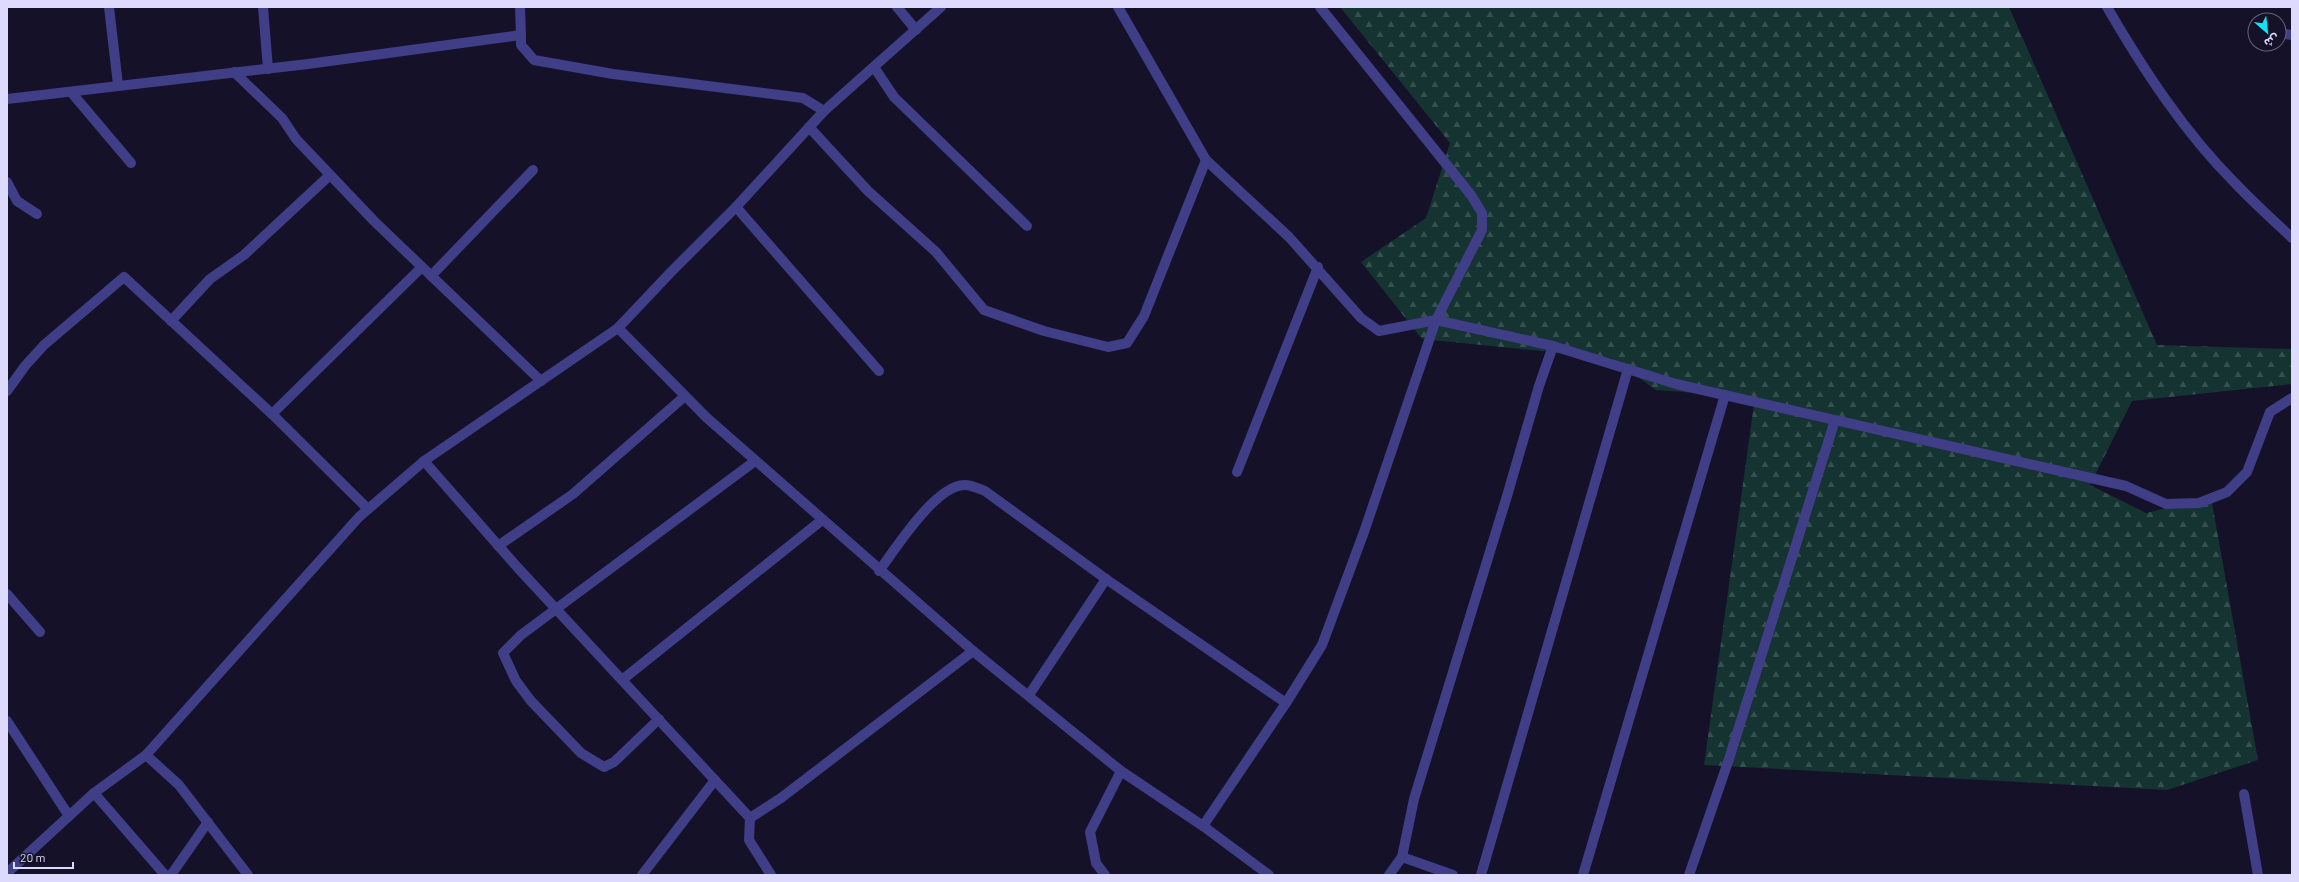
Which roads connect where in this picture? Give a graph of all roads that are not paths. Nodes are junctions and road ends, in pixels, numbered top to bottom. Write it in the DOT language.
graph roads {
  1 [pos="109,7"];
  2 [pos="263,7"];
  3 [pos="520,7"];
  4 [pos="897,7"];
  5 [pos="941,7"];
  6 [pos="1118,7"];
  7 [pos="1320,7"];
  8 [pos="2107,7"];
  9 [pos="916,30"];
  10 [pos="521,34"];
  11 [pos="874,67"];
  12 [pos="268,69"];
  13 [pos="234,72"];
  14 [pos="118,85"];
  15 [pos="71,92"];
  16 [pos="7,99"];
  17 [pos="824,110"];
  18 [pos="809,127"];
  19 [pos="1206,160"];
  20 [pos="131,163"];
  21 [pos="533,170"];
  22 [pos="330,175"];
  23 [pos="7,182"];
  24 [pos="736,207"];
  25 [pos="37,214"];
  26 [pos="1027,226"];
  27 [pos="2292,238"];
  28 [pos="422,267"];
  29 [pos="1318,267"];
  30 [pos="431,276"];
  31 [pos="1436,320"];
  32 [pos="171,322"];
  33 [pos="618,328"];
  34 [pos="1553,346"];
  35 [pos="1628,369"];
  36 [pos="879,370"];
  37 [pos="541,381"];
  38 [pos="7,391"];
  39 [pos="1725,395"];
  40 [pos="685,396"];
  41 [pos="2292,398"];
  42 [pos="272,414"];
  43 [pos="1835,420"];
  44 [pos="754,461"];
  45 [pos="424,462"];
  46 [pos="1237,472"];
  47 [pos="368,509"];
  48 [pos="822,520"];
  49 [pos="498,546"];
  50 [pos="879,570"];
  51 [pos="1106,579"];
  52 [pos="7,594"];
  53 [pos="557,610"];
  54 [pos="40,632"];
  55 [pos="973,651"];
  56 [pos="622,680"];
  57 [pos="1029,695"];
  58 [pos="1286,703"];
  59 [pos="659,719"];
  60 [pos="7,721"];
  61 [pos="146,755"];
  62 [pos="1121,771"];
  63 [pos="715,780"];
  64 [pos="94,793"];
  65 [pos="2244,794"];
  66 [pos="69,816"];
  67 [pos="750,818"];
  68 [pos="208,822"];
  69 [pos="1203,826"];
  70 [pos="1402,857"];
  71 [pos="7,873"];
  72 [pos="165,875"];
  73 [pos="171,875"];
  74 [pos="248,875"];
  75 [pos="642,875"];
  76 [pos="771,875"];
  77 [pos="1105,875"];
  78 [pos="1269,875"];
  79 [pos="1389,875"];
  80 [pos="1453,875"];
  81 [pos="1481,875"];
  82 [pos="1583,875"];
  83 [pos="1689,875"];
  84 [pos="2258,875"];
  1 -- 14 [label="street"];
  2 -- 12 [label="street"];
  3 -- 10 [label="street"];
  4 -- 9 [label="street"];
  5 -- 9 [label="street"];
  6 -- 19 [label="street"];
  7 -- 31 [label="street"];
  8 -- 27 [label="street"];
  9 -- 11 [label="street"];
  10 -- 12 [label="street"];
  10 -- 17 [label="street"];
  11 -- 17 [label="street"];
  11 -- 26 [label="street"];
  12 -- 13 [label="street"];
  13 -- 14 [label="street"];
  13 -- 22 [label="street"];
  14 -- 15 [label="street"];
  15 -- 16 [label="street"];
  15 -- 20 [label="street"];
  17 -- 18 [label="street"];
  18 -- 19 [label="street"];
  18 -- 24 [label="street"];
  19 -- 29 [label="street"];
  21 -- 30 [label="street"];
  22 -- 28 [label="street"];
  22 -- 32 [label="street"];
  23 -- 25 [label="street"];
  24 -- 33 [label="street"];
  24 -- 36 [label="street"];
  28 -- 30 [label="street"];
  28 -- 42 [label="street"];
  29 -- 31 [label="street"];
  29 -- 46 [label="street"];
  30 -- 37 [label="street"];
  31 -- 34 [label="street"];
  31 -- 58 [label="street"];
  32 -- 38 [label="street"];
  32 -- 42 [label="street"];
  33 -- 37 [label="street"];
  33 -- 40 [label="street"];
  34 -- 35 [label="street"];
  34 -- 70 [label="street"];
  35 -- 39 [label="street"];
  35 -- 81 [label="street"];
  37 -- 45 [label="street"];
  39 -- 43 [label="street"];
  39 -- 82 [label="street"];
  40 -- 44 [label="street"];
  40 -- 49 [label="street"];
  41 -- 43 [label="street"];
  42 -- 47 [label="street"];
  43 -- 83 [label="street"];
  44 -- 48 [label="street"];
  44 -- 53 [label="street"];
  45 -- 47 [label="street"];
  45 -- 49 [label="street"];
  47 -- 61 [label="street"];
  48 -- 50 [label="street"];
  48 -- 56 [label="street"];
  49 -- 53 [label="street"];
  50 -- 51 [label="street"];
  50 -- 55 [label="street"];
  51 -- 57 [label="street"];
  51 -- 58 [label="street"];
  52 -- 54 [label="street"];
  53 -- 56 [label="street"];
  53 -- 59 [label="street"];
  55 -- 57 [label="street"];
  55 -- 67 [label="street"];
  56 -- 59 [label="street"];
  57 -- 62 [label="street"];
  58 -- 69 [label="street"];
  59 -- 63 [label="street"];
  60 -- 66 [label="street"];
  61 -- 64 [label="street"];
  61 -- 68 [label="street"];
  62 -- 69 [label="street"];
  62 -- 77 [label="street"];
  63 -- 67 [label="street"];
  63 -- 75 [label="street"];
  64 -- 66 [label="street"];
  64 -- 72 [label="street"];
  65 -- 84 [label="street"];
  66 -- 71 [label="street"];
  67 -- 76 [label="street"];
  68 -- 73 [label="street"];
  68 -- 74 [label="street"];
  69 -- 78 [label="street"];
  70 -- 79 [label="street"];
  70 -- 80 [label="street"];
}
